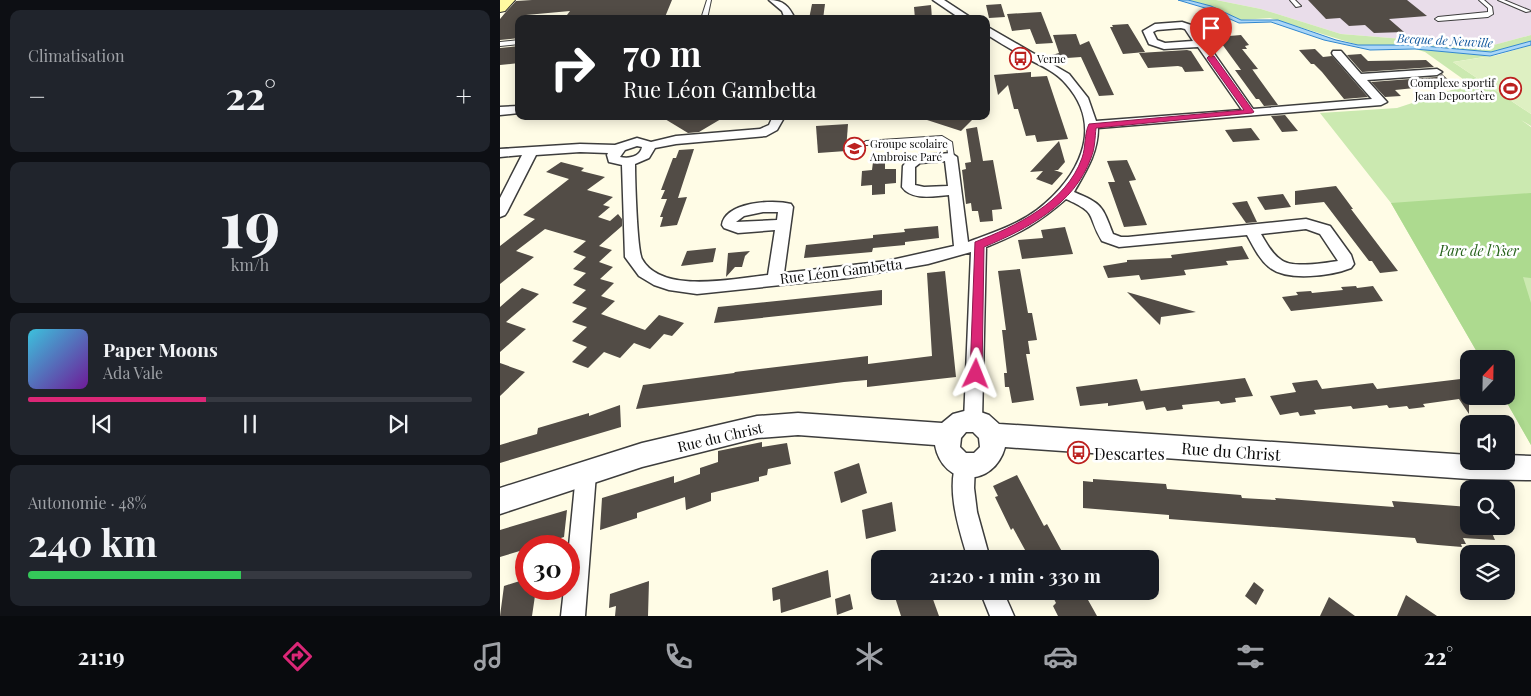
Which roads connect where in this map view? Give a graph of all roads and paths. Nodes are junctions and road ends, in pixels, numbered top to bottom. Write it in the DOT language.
graph roads {
  1 [pos="508,0"];
  2 [pos="709,0"];
  3 [pos="786,0"];
  4 [pos="938,0"];
  5 [pos="1292,0"];
  6 [pos="1482,0"];
  7 [pos="1500,0"];
  8 [pos="775,1"];
  9 [pos="1298,6"];
  10 [pos="500,8"];
  11 [pos="1528,11"];
  12 [pos="705,15"];
  13 [pos="788,15"];
  14 [pos="962,15"];
  15 [pos="1438,19"];
  16 [pos="990,31"];
  17 [pos="515,42"];
  18 [pos="500,44"];
  19 [pos="1202,44"];
  20 [pos="1337,53"];
  21 [pos="1437,72"];
  22 [pos="1359,77"];
  23 [pos="515,109"];
  24 [pos="500,111"];
  25 [pos="1250,112"];
  26 [pos="778,120"];
  27 [pos="1092,125"];
  28 [pos="866,144"];
  29 [pos="649,146"];
  30 [pos="616,150"];
  31 [pos="530,151"];
  32 [pos="500,154"];
  33 [pos="951,156"];
  34 [pos="629,162"];
  35 [pos="954,190"];
  36 [pos="1065,193"];
  37 [pos="500,212"];
  38 [pos="784,224"];
  39 [pos="1252,229"];
  40 [pos="979,245"];
  41 [pos="962,250"];
  42 [pos="775,280"];
  43 [pos="983,428"];
  44 [pos="948,435"];
  45 [pos="965,464"];
  46 [pos="1460,466"];
  47 [pos="1515,468"];
  48 [pos="1531,468"];
  49 [pos="1483,470"];
  50 [pos="586,474"];
  51 [pos="1531,480"];
  52 [pos="500,501"];
  53 [pos="977,550"];
  54 [pos="995,600"];
  55 [pos="573,616"];
  56 [pos="1002,616"];
  1 -- 10 [label="main road"];
  2 -- 12 [label="lane"];
  3 -- 8 [label="street"];
  4 -- 14 [label="street"];
  5 -- 9 [label="lane"];
  6 -- 15 [label="lane"];
  7 -- 11 [label="lane"];
  8 -- 13 [label="street"];
  16 -- 27 [label="street"];
  17 -- 18 [label="lane"];
  19 -- 25 [label="street"];
  20 -- 22 [label="street"];
  21 -- 22 [label="street"];
  22 -- 25 [label="street"];
  23 -- 24 [label="street"];
  25 -- 27 [label="street"];
  26 -- 29 [label="street"];
  27 -- 36 [label="street, Rue Léon Gambetta"];
  28 -- 33 [label="lane"];
  29 -- 30 [label="street"];
  29 -- 34 [label="street"];
  30 -- 31 [label="street"];
  30 -- 34 [label="street"];
  31 -- 32 [label="street"];
  31 -- 37 [label="street"];
  33 -- 35 [label="street"];
  33 -- 35 [label="street"];
  34 -- 42 [label="street, Rue Léon Gambetta"];
  35 -- 41 [label="street"];
  36 -- 39 [label="street"];
  36 -- 40 [label="street, Rue Léon Gambetta"];
  38 -- 42 [label="street"];
  39 -- 39 [label="street"];
  40 -- 41 [label="street, Rue Léon Gambetta"];
  40 -- 43 [label="street"];
  41 -- 42 [label="street, Rue Léon Gambetta"];
  43 -- 44 [label="street"];
  43 -- 45 [label="street"];
  43 -- 46 [label="street, Rue du Christ"];
  44 -- 45 [label="street"];
  44 -- 50 [label="street, Rue du Christ"];
  45 -- 53 [label="street"];
  47 -- 48 [label="street, Rue du Christ"];
  49 -- 51 [label="street, Rue du Christ"];
  50 -- 52 [label="street, Rue du Christ"];
  50 -- 55 [label="street"];
  54 -- 56 [label="street"];
}
